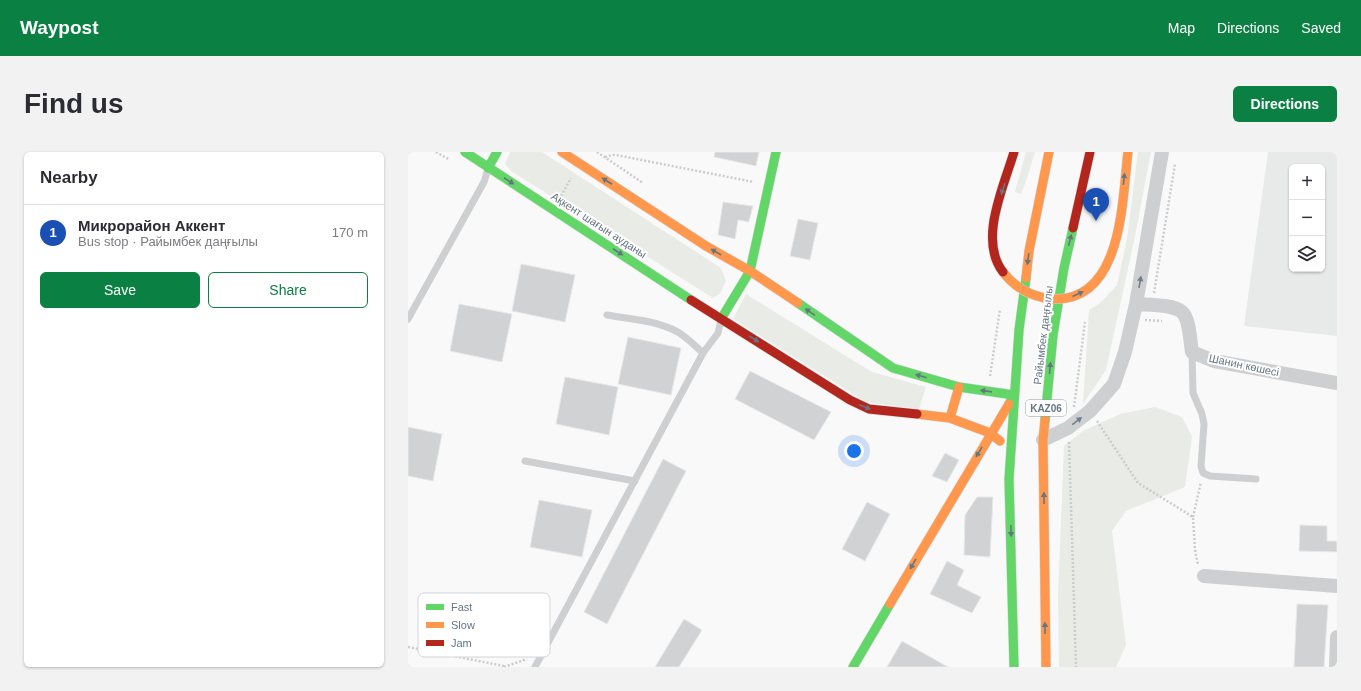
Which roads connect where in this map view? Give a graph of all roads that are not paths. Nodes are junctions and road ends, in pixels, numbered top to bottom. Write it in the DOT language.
graph roads {
  1 [pos="465,152"];
  2 [pos="497,152"];
  3 [pos="562,152"];
  4 [pos="776,152"];
  5 [pos="1014,152"];
  6 [pos="1049,152"];
  7 [pos="1090,152"];
  8 [pos="1128,152"];
  9 [pos="1162,152"];
  10 [pos="488,168"];
  11 [pos="750,271"];
  12 [pos="1136,304"];
  13 [pos="606,315"];
  14 [pos="408,319"];
  15 [pos="721,319"];
  16 [pos="1192,352"];
  17 [pos="703,353"];
  18 [pos="1337,383"];
  19 [pos="959,387"];
  20 [pos="1014,395"];
  21 [pos="950,418"];
  22 [pos="990,433"];
  23 [pos="1043,440"];
  24 [pos="1011,448"];
  25 [pos="525,461"];
  26 [pos="1256,479"];
  27 [pos="635,481"];
  28 [pos="1204,576"];
  29 [pos="1337,586"];
  30 [pos="1337,637"];
  31 [pos="550,640"];
  32 [pos="541,657"];
  33 [pos="535,667"];
  34 [pos="853,667"];
  35 [pos="1014,667"];
  36 [pos="1046,667"];
  37 [pos="1336,667"];
  1 -- 10 [label="main road, Ақкент шағын ауданы"];
  2 -- 10 [label="main road"];
  11 -- 3 [label="main road, one-way"];
  4 -- 11 [label="main road"];
  5 -- 8 [label="main road, one-way, bridge"];
  6 -- 20 [label="main road, Райымбек даңғылы / KАZ06, one-way"];
  23 -- 7 [label="main road, Райымбек даңғылы / KАZ06, one-way"];
  12 -- 9 [label="street, one-way"];
  10 -- 14 [label="lane"];
  10 -- 15 [label="main road, Ақкент шағын ауданы, one-way"];
  11 -- 15 [label="main road"];
  19 -- 11 [label="main road, one-way"];
  12 -- 16 [label="street"];
  23 -- 12 [label="street, one-way"];
  13 -- 17 [label="lane"];
  15 -- 17 [label="lane"];
  15 -- 21 [label="main road, Ақкент шағын ауданы, one-way"];
  16 -- 18 [label="street, Шанин көшесі"];
  16 -- 26 [label="lane"];
  17 -- 27 [label="lane"];
  20 -- 19 [label="main road, one-way"];
  19 -- 21 [label="main road"];
  20 -- 22 [label="main road"];
  20 -- 24 [label="main road, Райымбек даңғылы / KАZ06"];
  21 -- 22 [label="main road, Ақкент шағын ауданы"];
  22 -- 24 [label="main road, Ақкент шағын ауданы"];
  22 -- 34 [label="main road, one-way"];
  36 -- 23 [label="main road, Райымбек даңғылы / KАZ06, one-way"];
  24 -- 35 [label="main road, Райымбек даңғылы / KАZ06, one-way"];
  25 -- 27 [label="lane"];
  27 -- 31 [label="lane"];
  28 -- 29 [label="street"];
  30 -- 37 [label="street"];
  32 -- 33 [label="lane"];
}
